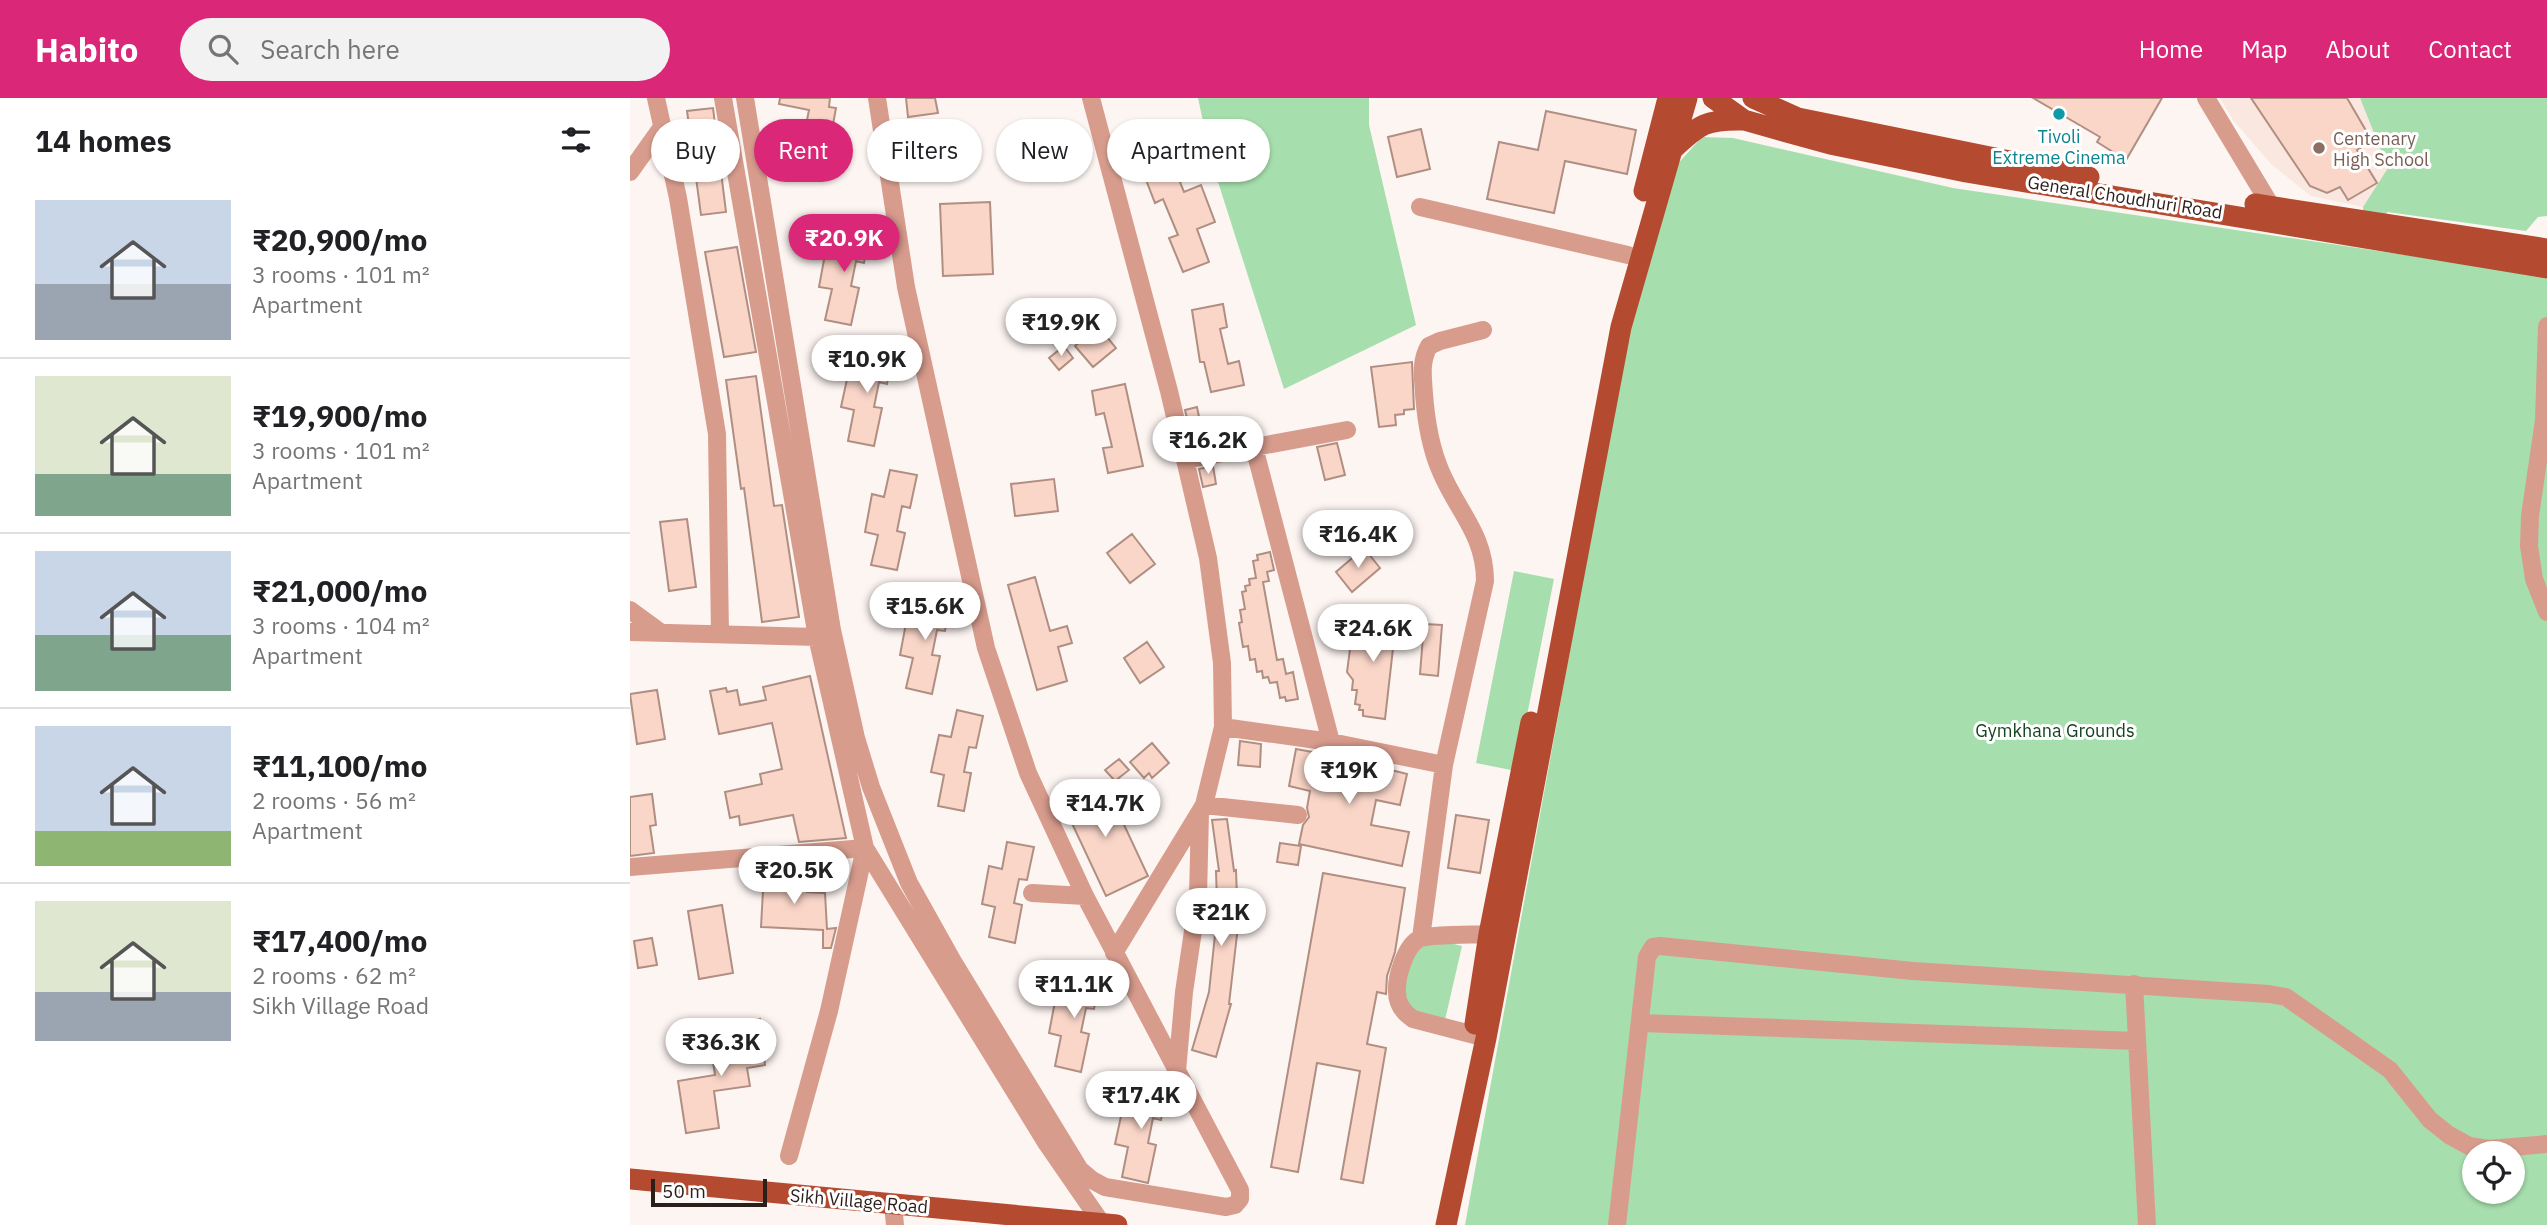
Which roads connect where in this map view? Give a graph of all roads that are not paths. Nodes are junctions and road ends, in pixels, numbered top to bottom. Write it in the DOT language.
graph roads {
  1 [pos="656,98"];
  2 [pos="723,98"];
  3 [pos="745,98"];
  4 [pos="877,98"];
  5 [pos="1091,98"];
  6 [pos="1713,98"];
  7 [pos="1753,98"];
  8 [pos="2206,98"];
  9 [pos="1676,103"];
  10 [pos="660,119"];
  11 [pos="1744,120"];
  12 [pos="651,142"];
  13 [pos="1670,152"];
  14 [pos="630,172"];
  15 [pos="674,182"];
  16 [pos="2271,206"];
  17 [pos="1420,208"];
  18 [pos="2547,249"];
  19 [pos="1628,255"];
  20 [pos="2547,268"];
  21 [pos="2547,326"];
  22 [pos="1483,330"];
  23 [pos="1347,430"];
  24 [pos="1254,447"];
  25 [pos="1185,460"];
  26 [pos="630,610"];
  27 [pos="2547,612"];
  28 [pos="630,632"];
  29 [pos="660,632"];
  30 [pos="720,634"];
  31 [pos="817,637"];
  32 [pos="1223,727"];
  33 [pos="1331,742"];
  34 [pos="1444,765"];
  35 [pos="1202,808"];
  36 [pos="1298,815"];
  37 [pos="864,848"];
  38 [pos="630,867"];
  39 [pos="1032,893"];
  40 [pos="1085,896"];
  41 [pos="1489,934"];
  42 [pos="1420,938"];
  43 [pos="1114,953"];
  44 [pos="2134,984"];
  45 [pos="1641,1023"];
  46 [pos="1479,1037"];
  47 [pos="2137,1041"];
  48 [pos="1177,1071"];
  49 [pos="2547,1144"];
  50 [pos="789,1156"];
  51 [pos="630,1179"];
  52 [pos="894,1214"];
  53 [pos="1005,1220"];
  54 [pos="1100,1224"];
  55 [pos="1433,1225"];
  56 [pos="1446,1225"];
  57 [pos="1618,1225"];
  58 [pos="2147,1225"];
  1 -- 10 [label="street"];
  2 -- 31 [label="street"];
  3 -- 48 [label="street"];
  4 -- 40 [label="street"];
  5 -- 25 [label="street"];
  6 -- 11 [label="main road, General Choudhuri Road"];
  7 -- 16 [label="main road, General Choudhuri Road"];
  8 -- 16 [label="street"];
  9 -- 13 [label="main road"];
  9 -- 19 [label="main road"];
  11 -- 13 [label="main road"];
  11 -- 20 [label="main road, General Choudhuri Road"];
  12 -- 14 [label="street"];
  13 -- 46 [label="main road"];
  15 -- 30 [label="street"];
  16 -- 18 [label="main road, General Choudhuri Road"];
  17 -- 19 [label="street"];
  19 -- 41 [label="main road"];
  21 -- 27 [label="street"];
  22 -- 34 [label="street"];
  23 -- 24 [label="street"];
  24 -- 25 [label="street"];
  24 -- 33 [label="street"];
  25 -- 32 [label="street"];
  26 -- 29 [label="street"];
  28 -- 29 [label="street"];
  29 -- 30 [label="street"];
  30 -- 31 [label="street"];
  31 -- 37 [label="street"];
  32 -- 33 [label="street"];
  32 -- 35 [label="street"];
  33 -- 34 [label="street"];
  34 -- 42 [label="street"];
  35 -- 36 [label="street"];
  35 -- 43 [label="street"];
  35 -- 48 [label="street"];
  37 -- 38 [label="street"];
  37 -- 50 [label="street"];
  37 -- 54 [label="street"];
  39 -- 40 [label="street"];
  40 -- 43 [label="street"];
  41 -- 42 [label="street"];
  41 -- 46 [label="main road"];
  42 -- 46 [label="street"];
  43 -- 48 [label="street"];
  44 -- 45 [label="street"];
  44 -- 47 [label="street"];
  44 -- 49 [label="street"];
  45 -- 47 [label="street"];
  45 -- 57 [label="street"];
  46 -- 55 [label="main road"];
  46 -- 56 [label="main road"];
  47 -- 58 [label="street"];
  51 -- 52 [label="main road, Sikh Village Road"];
  52 -- 53 [label="main road, Sikh Village Road"];
  53 -- 54 [label="main road, Sikh Village Road"];
}
